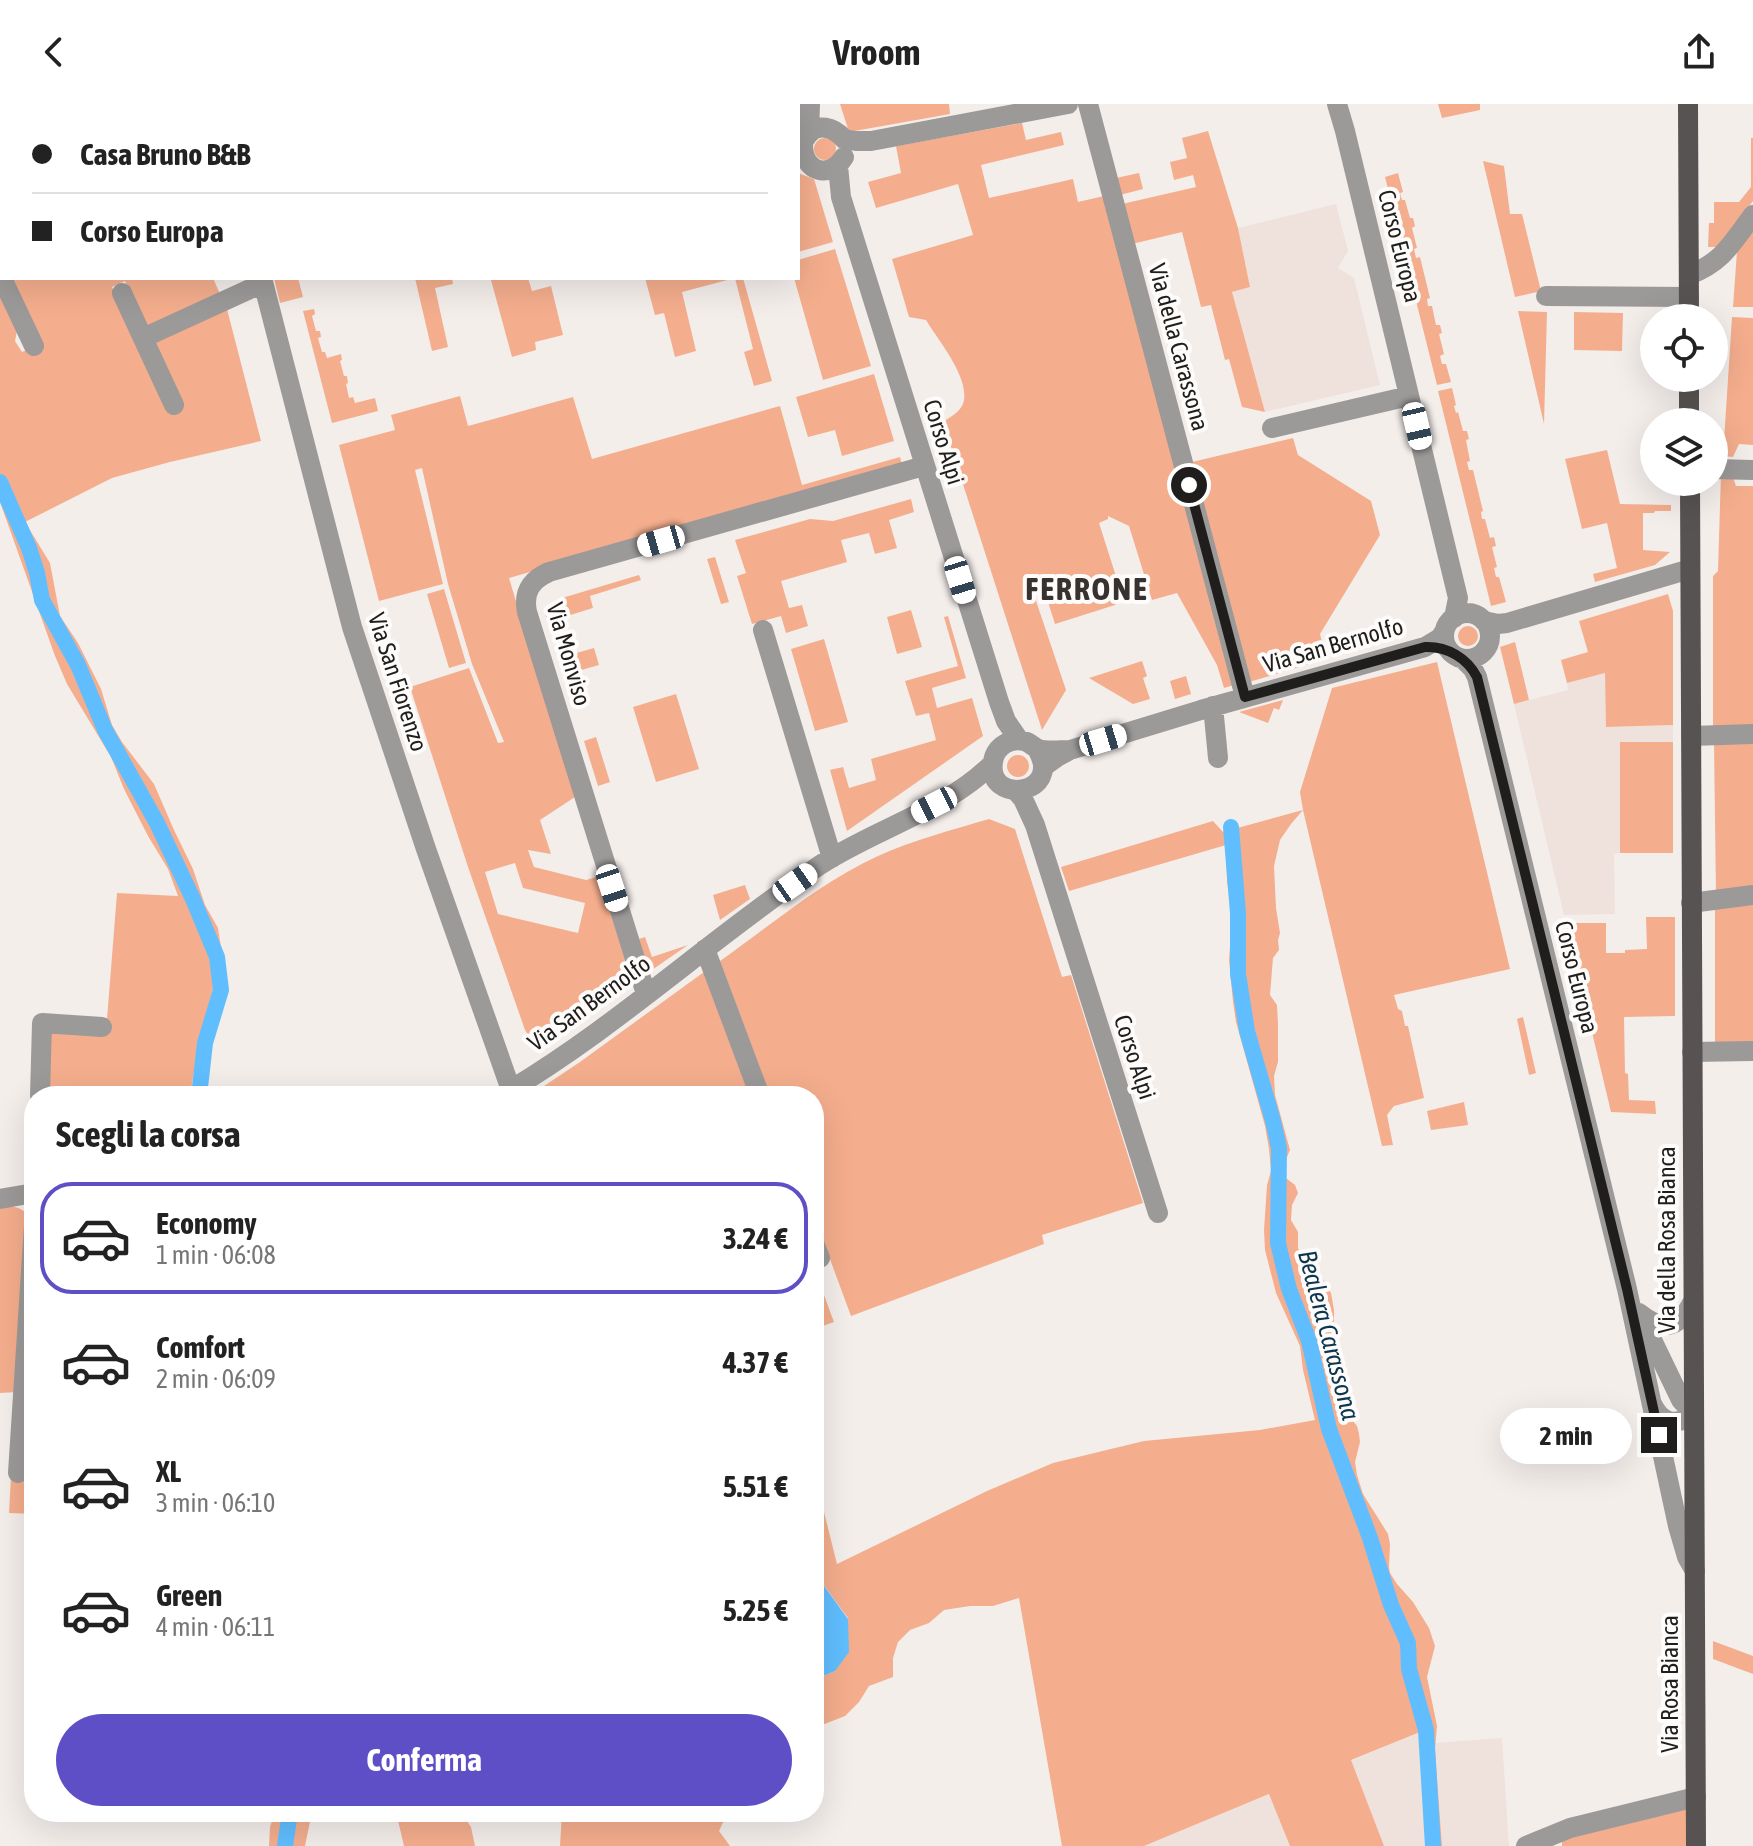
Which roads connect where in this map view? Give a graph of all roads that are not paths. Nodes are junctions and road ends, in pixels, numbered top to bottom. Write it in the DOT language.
graph roads {
  1 [pos="812,104"];
  2 [pos="1068,104"];
  3 [pos="1088,104"];
  4 [pos="1688,104"];
  5 [pos="1339,106"];
  6 [pos="962,113"];
  7 [pos="819,150"];
  8 [pos="1753,215"];
  9 [pos="1689,275"];
  10 [pos="3,280"];
  11 [pos="262,280"];
  12 [pos="122,293"];
  13 [pos="1546,296"];
  14 [pos="1689,297"];
  15 [pos="1689,304"];
  16 [pos="143,338"];
  17 [pos="34,346"];
  18 [pos="1409,396"];
  19 [pos="174,405"];
  20 [pos="1272,428"];
  21 [pos="924,466"];
  22 [pos="1728,469"];
  23 [pos="1753,470"];
  24 [pos="1690,496"];
  25 [pos="1690,569"];
  26 [pos="763,630"];
  27 [pos="1466,632"];
  28 [pos="1245,697"];
  29 [pos="1213,706"];
  30 [pos="1753,734"];
  31 [pos="1691,736"];
  32 [pos="1218,758"];
  33 [pos="1018,766"];
  34 [pos="832,858"];
  35 [pos="1753,895"];
  36 [pos="1691,903"];
  37 [pos="705,949"];
  38 [pos="646,994"];
  39 [pos="102,1027"];
  40 [pos="1753,1051"];
  41 [pos="1692,1052"];
  42 [pos="40,1086"];
  43 [pos="503,1086"];
  44 [pos="516,1086"];
  45 [pos="756,1086"];
  46 [pos="24,1195"];
  47 [pos="0,1199"];
  48 [pos="1158,1213"];
  49 [pos="1627,1289"];
  50 [pos="1692,1303"];
  51 [pos="1639,1313"];
  52 [pos="24,1380"];
  53 [pos="1652,1404"];
  54 [pos="1693,1414"];
  55 [pos="18,1473"];
  56 [pos="1695,1571"];
  57 [pos="1696,1797"];
  58 [pos="1526,1846"];
  59 [pos="1696,1846"];
  1 -- 7 [label="street"];
  2 -- 6 [label="street"];
  3 -- 28 [label="street, Via della Carassona"];
  4 -- 9 [label="main road"];
  5 -- 18 [label="street, Corso Europa"];
  6 -- 7 [label="street"];
  7 -- 21 [label="street, Corso Alpi"];
  8 -- 9 [label="street"];
  9 -- 14 [label="main road"];
  10 -- 17 [label="street"];
  11 -- 16 [label="street, Via San Fiorenzo"];
  11 -- 43 [label="street, Via San Fiorenzo"];
  12 -- 16 [label="street"];
  13 -- 14 [label="street"];
  14 -- 15 [label="main road"];
  16 -- 19 [label="street"];
  18 -- 20 [label="street"];
  18 -- 27 [label="street, Corso Europa"];
  21 -- 33 [label="street, Corso Alpi"];
  21 -- 38 [label="street, Via Monviso"];
  22 -- 23 [label="street"];
  24 -- 25 [label="main road, Via della Rosa Bianca"];
  25 -- 27 [label="street"];
  25 -- 31 [label="main road, Via della Rosa Bianca"];
  26 -- 34 [label="street"];
  27 -- 28 [label="street, Via San Bernolfo"];
  27 -- 49 [label="street, Corso Europa"];
  28 -- 29 [label="street, Via San Bernolfo"];
  29 -- 32 [label="street"];
  29 -- 33 [label="street, Via San Bernolfo"];
  30 -- 31 [label="street"];
  31 -- 36 [label="main road, Via della Rosa Bianca"];
  33 -- 34 [label="street, Via San Bernolfo"];
  33 -- 48 [label="street, Corso Alpi"];
  34 -- 37 [label="street, Via San Bernolfo"];
  35 -- 36 [label="street"];
  36 -- 41 [label="main road, Via della Rosa Bianca"];
  37 -- 38 [label="street, Via San Bernolfo"];
  37 -- 45 [label="street"];
  38 -- 44 [label="street, Via San Bernolfo"];
  39 -- 42 [label="street"];
  40 -- 41 [label="street"];
  41 -- 50 [label="main road, Via della Rosa Bianca"];
  46 -- 47 [label="street"];
  49 -- 51 [label="street, Corso Europa"];
  49 -- 53 [label="street, Corso Europa"];
  50 -- 51 [label="street"];
  50 -- 54 [label="main road, Via della Rosa Bianca"];
  51 -- 54 [label="street, Corso Europa"];
  52 -- 55 [label="street"];
  53 -- 54 [label="street"];
  53 -- 56 [label="street, Corso Europa"];
  54 -- 56 [label="main road, Via della Rosa Bianca"];
  56 -- 57 [label="main road, Via Rosa Bianca"];
  57 -- 58 [label="street"];
  57 -- 59 [label="main road, Via Rosa Bianca"];
}
